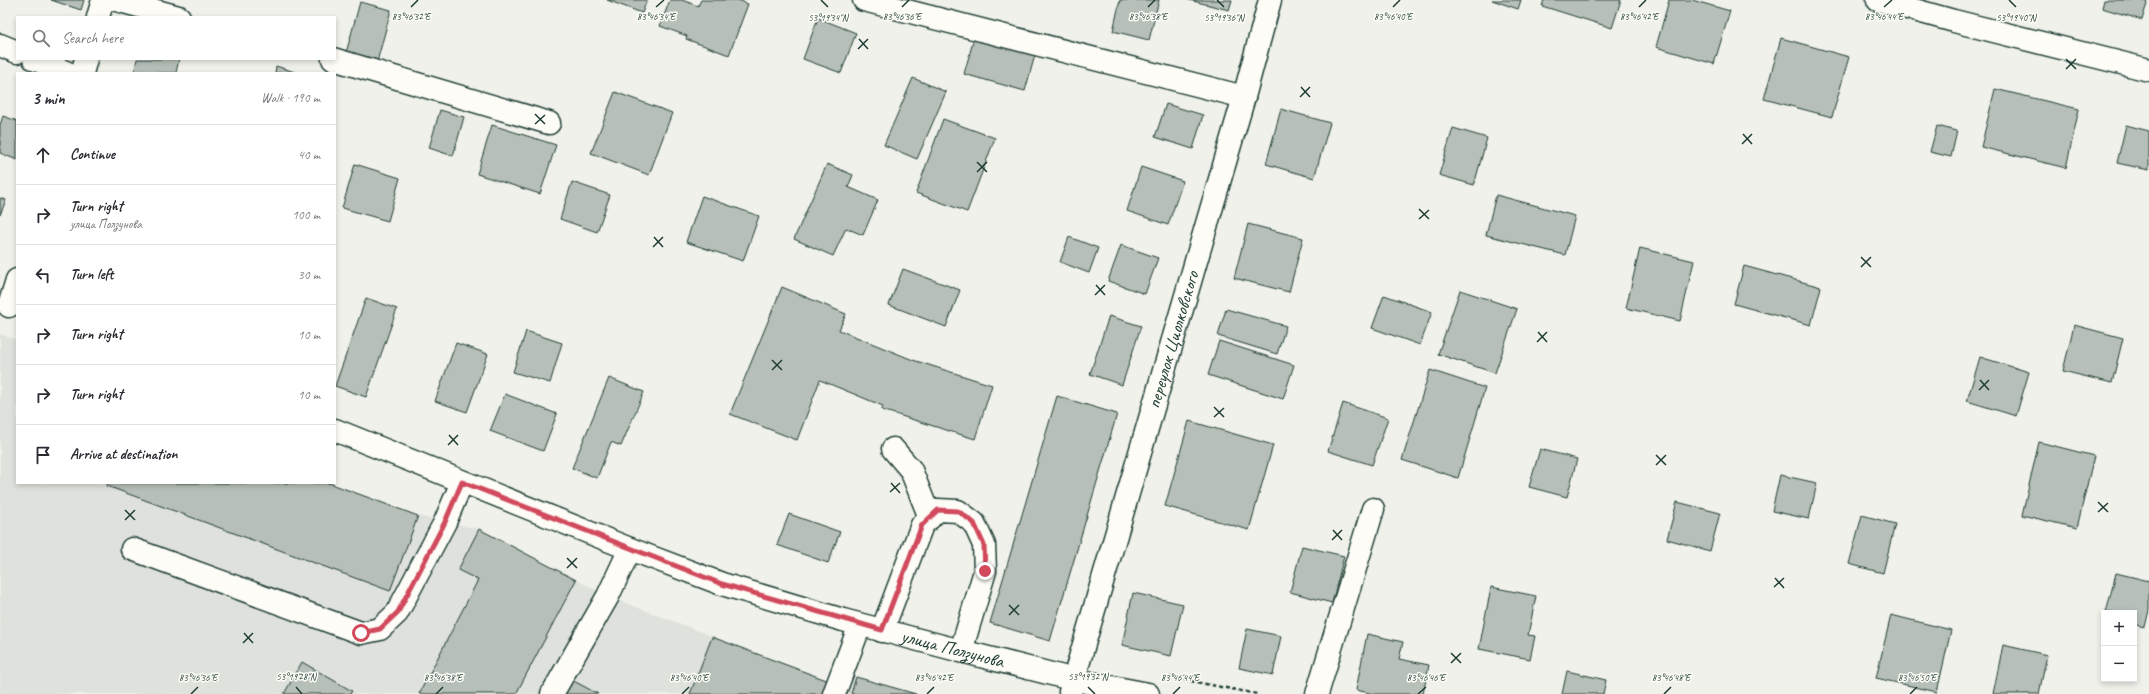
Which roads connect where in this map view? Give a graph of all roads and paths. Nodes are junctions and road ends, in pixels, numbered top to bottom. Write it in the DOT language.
graph roads {
  1 [pos="103,0"];
  2 [pos="116,0"];
  3 [pos="864,0"];
  4 [pos="1270,0"];
  5 [pos="1878,0"];
  6 [pos="98,16"];
  7 [pos="175,16"];
  8 [pos="0,45"];
  9 [pos="16,52"];
  10 [pos="36,60"];
  11 [pos="86,60"];
  12 [pos="336,60"];
  13 [pos="2149,70"];
  14 [pos="66,72"];
  15 [pos="82,72"];
  16 [pos="1244,96"];
  17 [pos="549,123"];
  18 [pos="16,283"];
  19 [pos="9,306"];
  20 [pos="336,430"];
  21 [pos="893,449"];
  22 [pos="462,482"];
  23 [pos="1373,509"];
  24 [pos="930,518"];
  25 [pos="132,548"];
  26 [pos="630,549"];
  27 [pos="860,625"];
  28 [pos="882,630"];
  29 [pos="961,652"];
  30 [pos="1072,687"];
  31 [pos="552,694"];
  32 [pos="834,694"];
  33 [pos="1148,694"];
  34 [pos="1317,694"];
  1 -- 6 [label="street"];
  2 -- 7 [label="street"];
  3 -- 16 [label="street"];
  4 -- 16 [label="street, переулок Циолковского"];
  5 -- 13 [label="street"];
  8 -- 9 [label="street"];
  10 -- 14 [label="street"];
  11 -- 15 [label="street"];
  12 -- 17 [label="street"];
  16 -- 30 [label="street, переулок Циолковского"];
  18 -- 19 [label="street"];
  20 -- 22 [label="street, улица Ползунова"];
  21 -- 24 [label="street"];
  22 -- 25 [label="street"];
  22 -- 26 [label="street, улица Ползунова"];
  23 -- 34 [label="street"];
  24 -- 28 [label="street"];
  24 -- 29 [label="street"];
  26 -- 27 [label="street, улица Ползунова"];
  26 -- 31 [label="street"];
  27 -- 28 [label="street, улица Ползунова"];
  27 -- 32 [label="street"];
  28 -- 29 [label="street, улица Ползунова"];
  29 -- 30 [label="street, улица Ползунова"];
  30 -- 33 [label="street, улица Ползунова"];
}
